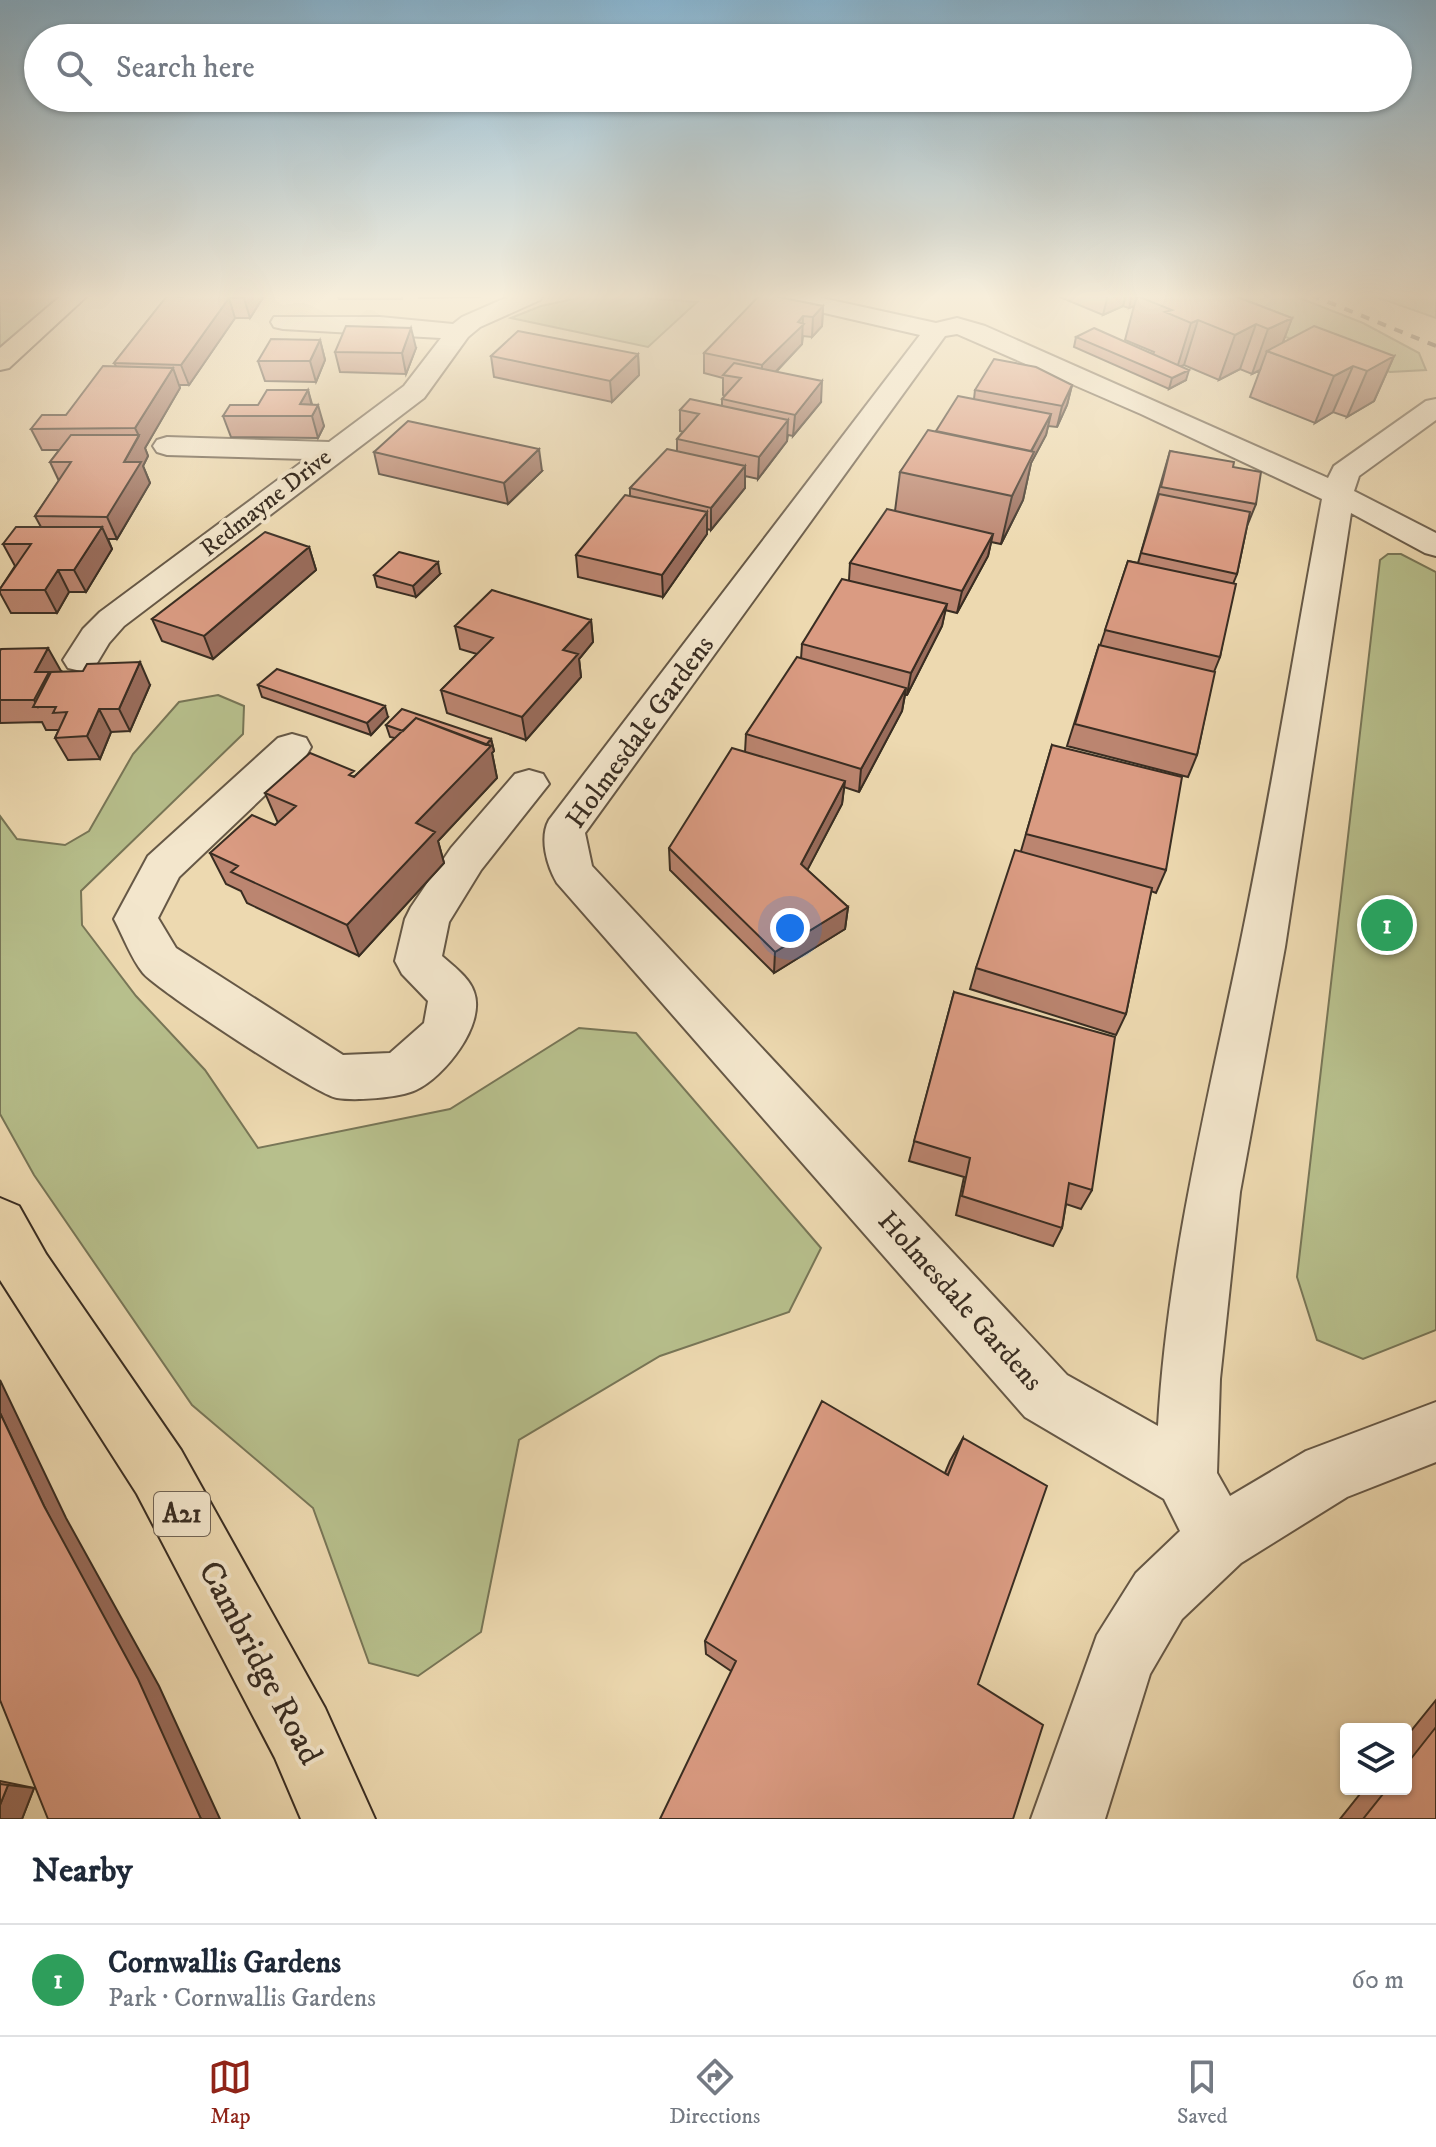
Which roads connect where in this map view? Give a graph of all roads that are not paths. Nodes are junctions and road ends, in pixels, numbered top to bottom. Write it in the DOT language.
graph roads {
  1 [pos="423,380"];
  2 [pos="900,380"];
  3 [pos="1084,380"];
  4 [pos="1432,410"];
  5 [pos="167,446"];
  6 [pos="333,451"];
  7 [pos="1338,495"];
  8 [pos="1436,546"];
  9 [pos="81,660"];
  10 [pos="292,747"];
  11 [pos="529,784"];
  12 [pos="0,1224"];
  13 [pos="1436,1432"];
  14 [pos="1186,1477"];
  15 [pos="1218,1540"];
  16 [pos="338,1819"];
  17 [pos="1068,1819"];
  1 -- 6 [label="street, Redmayne Drive"];
  2 -- 14 [label="street, Holmesdale Gardens"];
  3 -- 7 [label="street"];
  4 -- 7 [label="street"];
  5 -- 6 [label="street"];
  6 -- 9 [label="street, Redmayne Drive"];
  7 -- 8 [label="street"];
  7 -- 14 [label="street"];
  10 -- 11 [label="street"];
  12 -- 16 [label="highway, Cambridge Road / A21"];
  13 -- 15 [label="street"];
  14 -- 15 [label="street"];
  15 -- 17 [label="street"];
}
